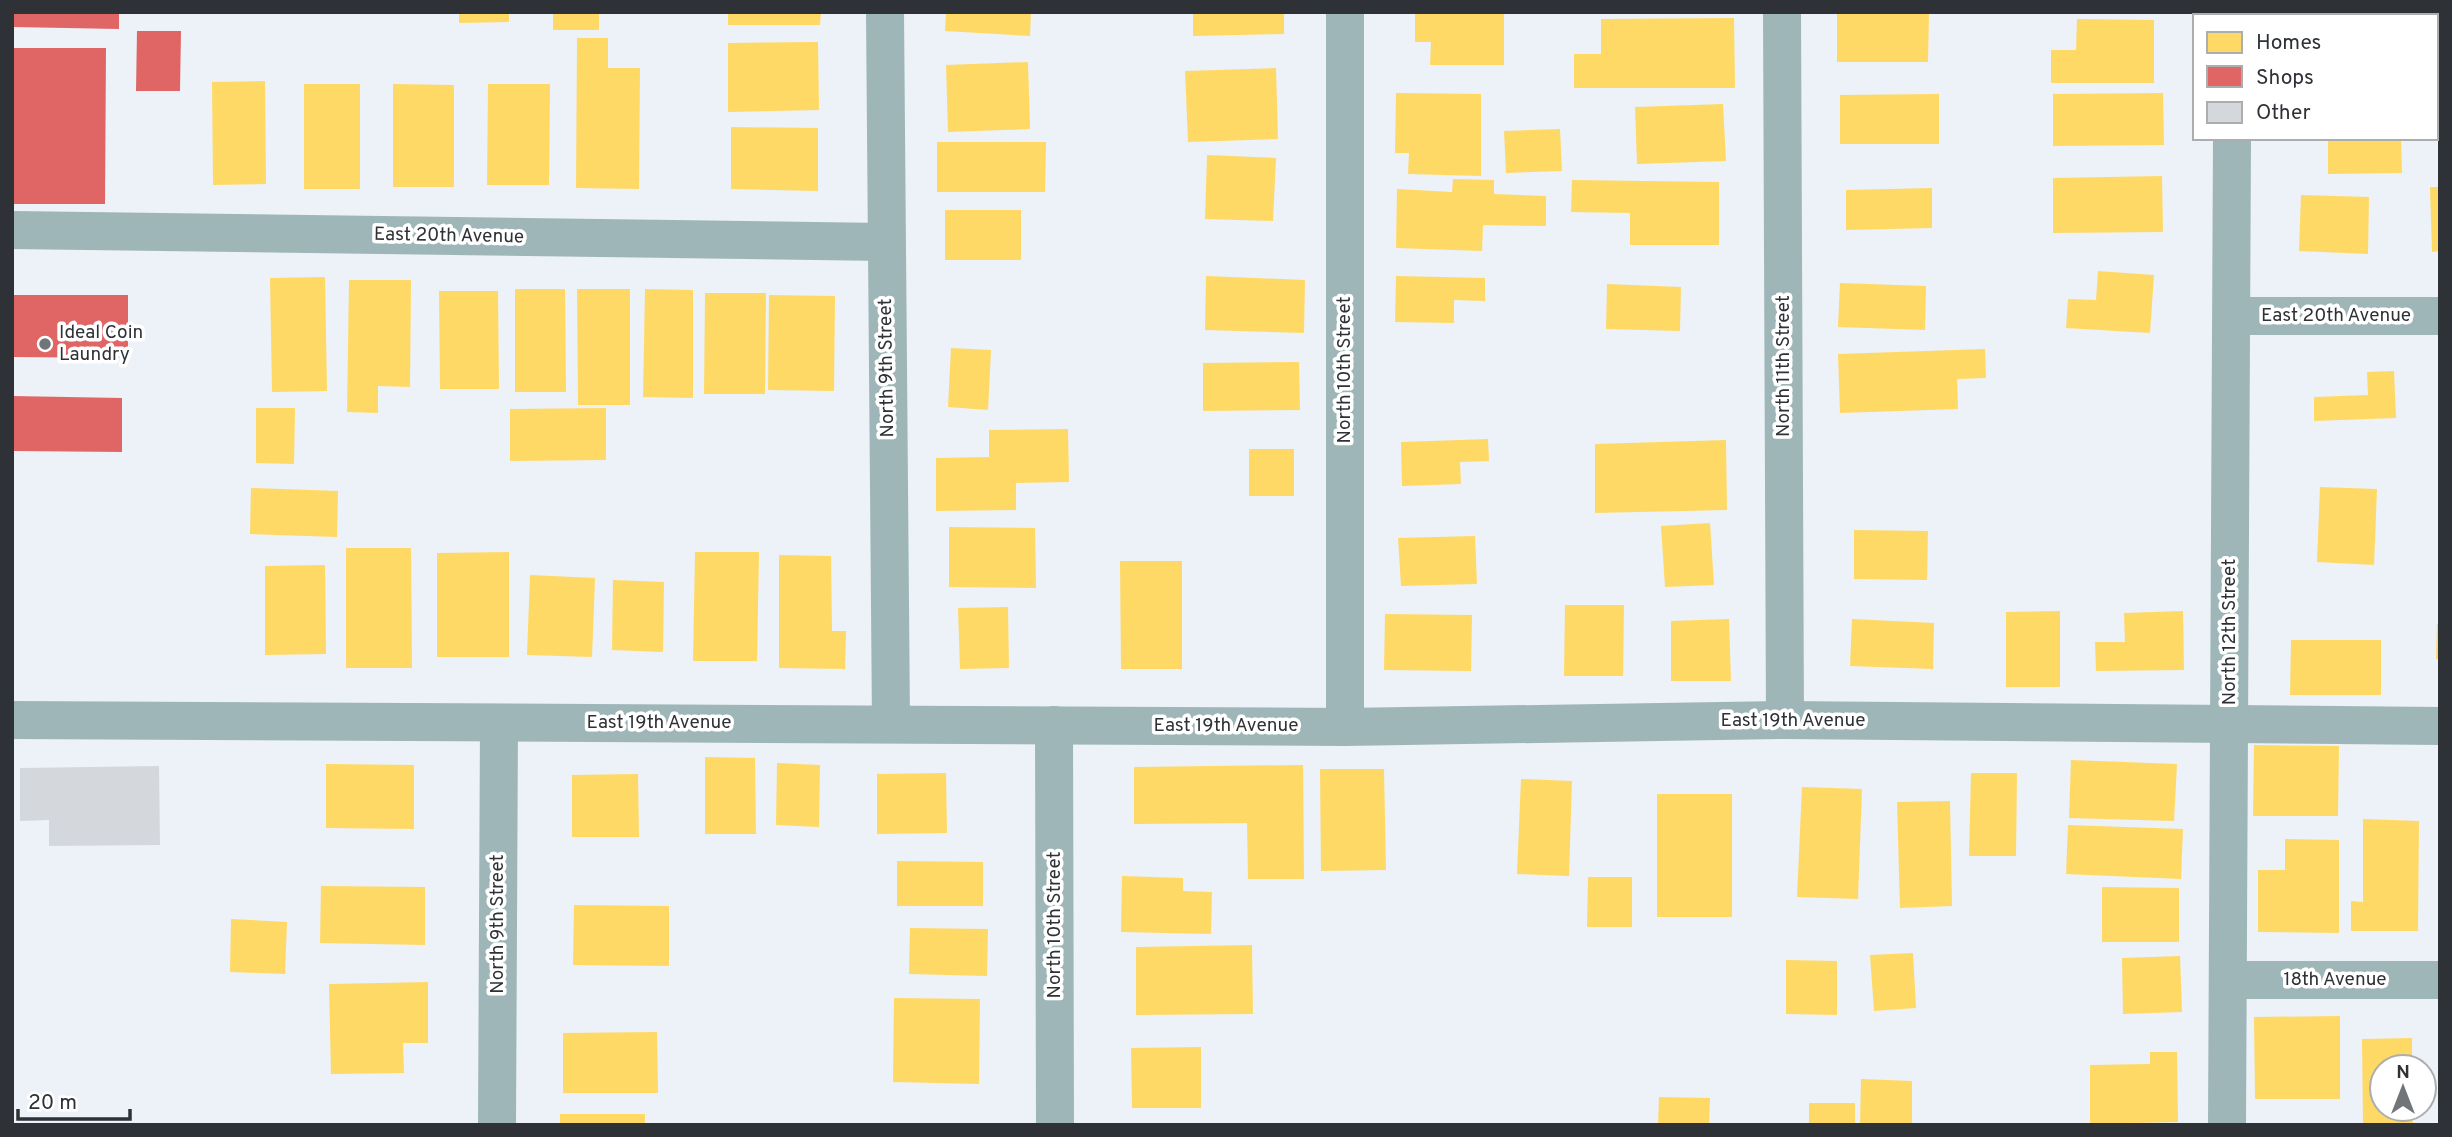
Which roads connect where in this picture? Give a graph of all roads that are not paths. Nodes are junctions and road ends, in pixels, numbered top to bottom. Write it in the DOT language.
graph roads {
  1 [pos="885,12"];
  2 [pos="1345,12"];
  3 [pos="1782,12"];
  4 [pos="2232,140"];
  5 [pos="12,230"];
  6 [pos="886,242"];
  7 [pos="2232,316"];
  8 [pos="2440,316"];
  9 [pos="12,720"];
  10 [pos="1785,720"];
  11 [pos="499,723"];
  12 [pos="2230,723"];
  13 [pos="891,724"];
  14 [pos="1054,725"];
  15 [pos="2440,726"];
  16 [pos="1345,727"];
  17 [pos="2230,980"];
  18 [pos="2440,980"];
  19 [pos="497,1125"];
  20 [pos="1055,1125"];
  21 [pos="2227,1125"];
  1 -- 6 [label="street, North 9th Street"];
  2 -- 16 [label="street, North 10th Street"];
  3 -- 10 [label="street, North 11th Street"];
  4 -- 7 [label="street, North 12th Street"];
  5 -- 6 [label="street, East 20th Avenue"];
  6 -- 13 [label="street, North 9th Street"];
  7 -- 8 [label="street, East 20th Avenue"];
  7 -- 12 [label="street, North 12th Street"];
  9 -- 11 [label="street, East 19th Avenue"];
  10 -- 12 [label="street, East 19th Avenue"];
  10 -- 16 [label="street, East 19th Avenue"];
  11 -- 13 [label="street, East 19th Avenue"];
  11 -- 19 [label="street, North 9th Street"];
  12 -- 15 [label="street, East 19th Avenue"];
  12 -- 17 [label="street, North 12th Street"];
  13 -- 14 [label="street, East 19th Avenue"];
  14 -- 16 [label="street, East 19th Avenue"];
  14 -- 20 [label="street, North 10th Street"];
  17 -- 18 [label="street, 18th Avenue"];
  17 -- 21 [label="street, North 12th Street"];
}
